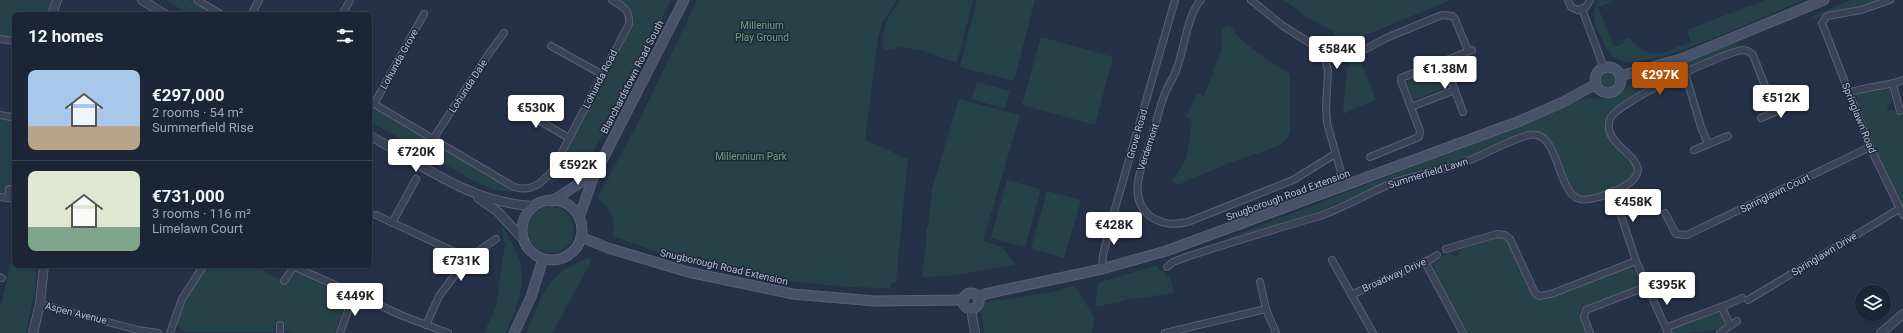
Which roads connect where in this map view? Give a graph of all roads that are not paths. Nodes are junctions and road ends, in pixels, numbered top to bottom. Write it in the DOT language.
graph roads {
  1 [pos="57,0"];
  2 [pos="142,0"];
  3 [pos="197,0"];
  4 [pos="260,0"];
  5 [pos="350,0"];
  6 [pos="612,0"];
  7 [pos="684,0"];
  8 [pos="1175,0"];
  9 [pos="1201,0"];
  10 [pos="1251,0"];
  11 [pos="1568,0"];
  12 [pos="1590,0"];
  13 [pos="1824,0"];
  14 [pos="1890,0"];
  15 [pos="1582,9"];
  16 [pos="53,12"];
  17 [pos="161,12"];
  18 [pos="217,12"];
  19 [pos="253,12"];
  20 [pos="344,12"];
  21 [pos="424,14"];
  22 [pos="504,33"];
  23 [pos="0,39"];
  24 [pos="12,41"];
  25 [pos="551,46"];
  26 [pos="1362,51"];
  27 [pos="1444,61"];
  28 [pos="1604,68"];
  29 [pos="1684,73"];
  30 [pos="602,75"];
  31 [pos="1620,76"];
  32 [pos="1903,80"];
  33 [pos="1596,84"];
  34 [pos="1893,84"];
  35 [pos="1455,90"];
  36 [pos="1849,93"];
  37 [pos="372,101"];
  38 [pos="372,104"];
  39 [pos="511,104"];
  40 [pos="1794,104"];
  41 [pos="1411,107"];
  42 [pos="1890,108"];
  43 [pos="1463,112"];
  44 [pos="1775,112"];
  45 [pos="0,115"];
  46 [pos="11,117"];
  47 [pos="1761,118"];
  48 [pos="1728,136"];
  49 [pos="372,137"];
  50 [pos="570,138"];
  51 [pos="433,139"];
  52 [pos="1708,144"];
  53 [pos="1870,147"];
  54 [pos="1694,150"];
  55 [pos="1335,154"];
  56 [pos="1370,157"];
  57 [pos="600,164"];
  58 [pos="416,179"];
  59 [pos="1345,186"];
  60 [pos="9,189"];
  61 [pos="1613,191"];
  62 [pos="472,194"];
  63 [pos="0,197"];
  64 [pos="8,198"];
  65 [pos="12,199"];
  66 [pos="552,201"];
  67 [pos="535,206"];
  68 [pos="1899,209"];
  69 [pos="1665,213"];
  70 [pos="376,215"];
  71 [pos="1903,215"];
  72 [pos="579,218"];
  73 [pos="392,223"];
  74 [pos="581,237"];
  75 [pos="496,239"];
  76 [pos="523,239"];
  77 [pos="1446,249"];
  78 [pos="1437,255"];
  79 [pos="468,258"];
  80 [pos="543,259"];
  81 [pos="1332,260"];
  82 [pos="1636,261"];
  83 [pos="1425,262"];
  84 [pos="1167,267"];
  85 [pos="44,268"];
  86 [pos="202,268"];
  87 [pos="294,268"];
  88 [pos="299,268"];
  89 [pos="1102,269"];
  90 [pos="284,281"];
  91 [pos="1260,282"];
  92 [pos="1648,286"];
  93 [pos="354,294"];
  94 [pos="1351,295"];
  95 [pos="978,298"];
  96 [pos="963,300"];
  97 [pos="40,304"];
  98 [pos="1266,308"];
  99 [pos="1722,308"];
  100 [pos="970,309"];
  101 [pos="1902,317"];
  102 [pos="1737,321"];
  103 [pos="426,325"];
  104 [pos="1730,325"];
  105 [pos="280,326"];
  106 [pos="1667,330"];
  107 [pos="33,333"];
  108 [pos="158,333"];
  109 [pos="170,333"];
  110 [pos="280,333"];
  111 [pos="340,333"];
  112 [pos="448,333"];
  113 [pos="514,333"];
  114 [pos="975,333"];
  115 [pos="1165,333"];
  116 [pos="1276,333"];
  117 [pos="1372,333"];
  118 [pos="1463,333"];
  119 [pos="1590,333"];
  120 [pos="1720,333"];
  121 [pos="1881,333"];
  1 -- 16 [label="street"];
  2 -- 17 [label="street"];
  3 -- 18 [label="street"];
  4 -- 19 [label="street"];
  5 -- 20 [label="street"];
  6 -- 30 [label="street, Lohunda Road"];
  7 -- 57 [label="main road, Blanchardstown Road South"];
  8 -- 89 [label="street, Grove Road"];
  9 -- 55 [label="street, Verdemont"];
  10 -- 55 [label="street"];
  11 -- 15 [label="street"];
  12 -- 15 [label="street"];
  13 -- 31 [label="main road"];
  14 -- 36 [label="street, Springlawn Road"];
  15 -- 28 [label="street"];
  21 -- 37 [label="street, Lohunda Grove"];
  22 -- 51 [label="street, Lohunda Dale"];
  23 -- 24 [label="street"];
  25 -- 30 [label="street"];
  26 -- 27 [label="street"];
  27 -- 35 [label="street"];
  27 -- 41 [label="street"];
  28 -- 31 [label="main road"];
  28 -- 33 [label="main road"];
  29 -- 44 [label="street"];
  29 -- 52 [label="street"];
  29 -- 61 [label="street, Summerfield Lawn"];
  30 -- 50 [label="street, Lohunda Road"];
  31 -- 33 [label="main road"];
  32 -- 34 [label="street"];
  33 -- 59 [label="main road, Snugborough Road Extension"];
  34 -- 36 [label="street"];
  34 -- 42 [label="street"];
  35 -- 41 [label="street"];
  35 -- 43 [label="street"];
  36 -- 53 [label="street, Springlawn Road"];
  38 -- 51 [label="street, Lohunda Road"];
  39 -- 50 [label="street"];
  40 -- 44 [label="street"];
  41 -- 56 [label="street"];
  44 -- 47 [label="street"];
  45 -- 46 [label="street"];
  48 -- 52 [label="street"];
  49 -- 62 [label="street"];
  50 -- 51 [label="street, Lohunda Road"];
  52 -- 54 [label="street"];
  53 -- 68 [label="street, Springlawn Road"];
  53 -- 69 [label="street, Springlawn Court"];
  55 -- 59 [label="street"];
  57 -- 66 [label="main road, Blanchardstown Road South"];
  57 -- 72 [label="main road, Blanchardstown Road South"];
  58 -- 73 [label="street"];
  59 -- 89 [label="main road, Snugborough Road Extension"];
  60 -- 64 [label="street"];
  61 -- 82 [label="street"];
  61 -- 84 [label="street, Summerfield Lawn"];
  62 -- 67 [label="street"];
  62 -- 76 [label="street"];
  63 -- 64 [label="street"];
  64 -- 65 [label="street"];
  66 -- 67 [label="main road"];
  66 -- 72 [label="main road"];
  67 -- 76 [label="main road"];
  68 -- 71 [label="street, Springlawn Road"];
  68 -- 99 [label="street, Springlawn Drive"];
  70 -- 73 [label="street"];
  72 -- 74 [label="main road"];
  73 -- 79 [label="street"];
  74 -- 80 [label="main road"];
  74 -- 96 [label="main road, Snugborough Road Extension"];
  75 -- 79 [label="street"];
  76 -- 80 [label="main road"];
  77 -- 82 [label="street"];
  78 -- 83 [label="street, Broadway Drive"];
  79 -- 103 [label="street"];
  80 -- 113 [label="main road"];
  81 -- 94 [label="street"];
  82 -- 92 [label="street"];
  83 -- 94 [label="street, Broadway Drive"];
  83 -- 118 [label="street"];
  85 -- 97 [label="street"];
  86 -- 109 [label="street"];
  87 -- 90 [label="street"];
  88 -- 93 [label="street"];
  89 -- 95 [label="main road, Snugborough Road Extension"];
  91 -- 98 [label="street"];
  92 -- 106 [label="street"];
  92 -- 119 [label="street"];
  93 -- 103 [label="street"];
  93 -- 111 [label="street"];
  94 -- 117 [label="street"];
  95 -- 96 [label="main road"];
  95 -- 100 [label="main road"];
  96 -- 100 [label="main road"];
  97 -- 107 [label="street"];
  97 -- 108 [label="street, Aspen Avenue"];
  98 -- 115 [label="street"];
  98 -- 116 [label="street"];
  99 -- 104 [label="street"];
  99 -- 106 [label="street, Springlawn Drive"];
  100 -- 114 [label="street"];
  101 -- 121 [label="street"];
  102 -- 104 [label="street"];
  103 -- 112 [label="street"];
  104 -- 120 [label="street"];
  105 -- 110 [label="street"];
}
